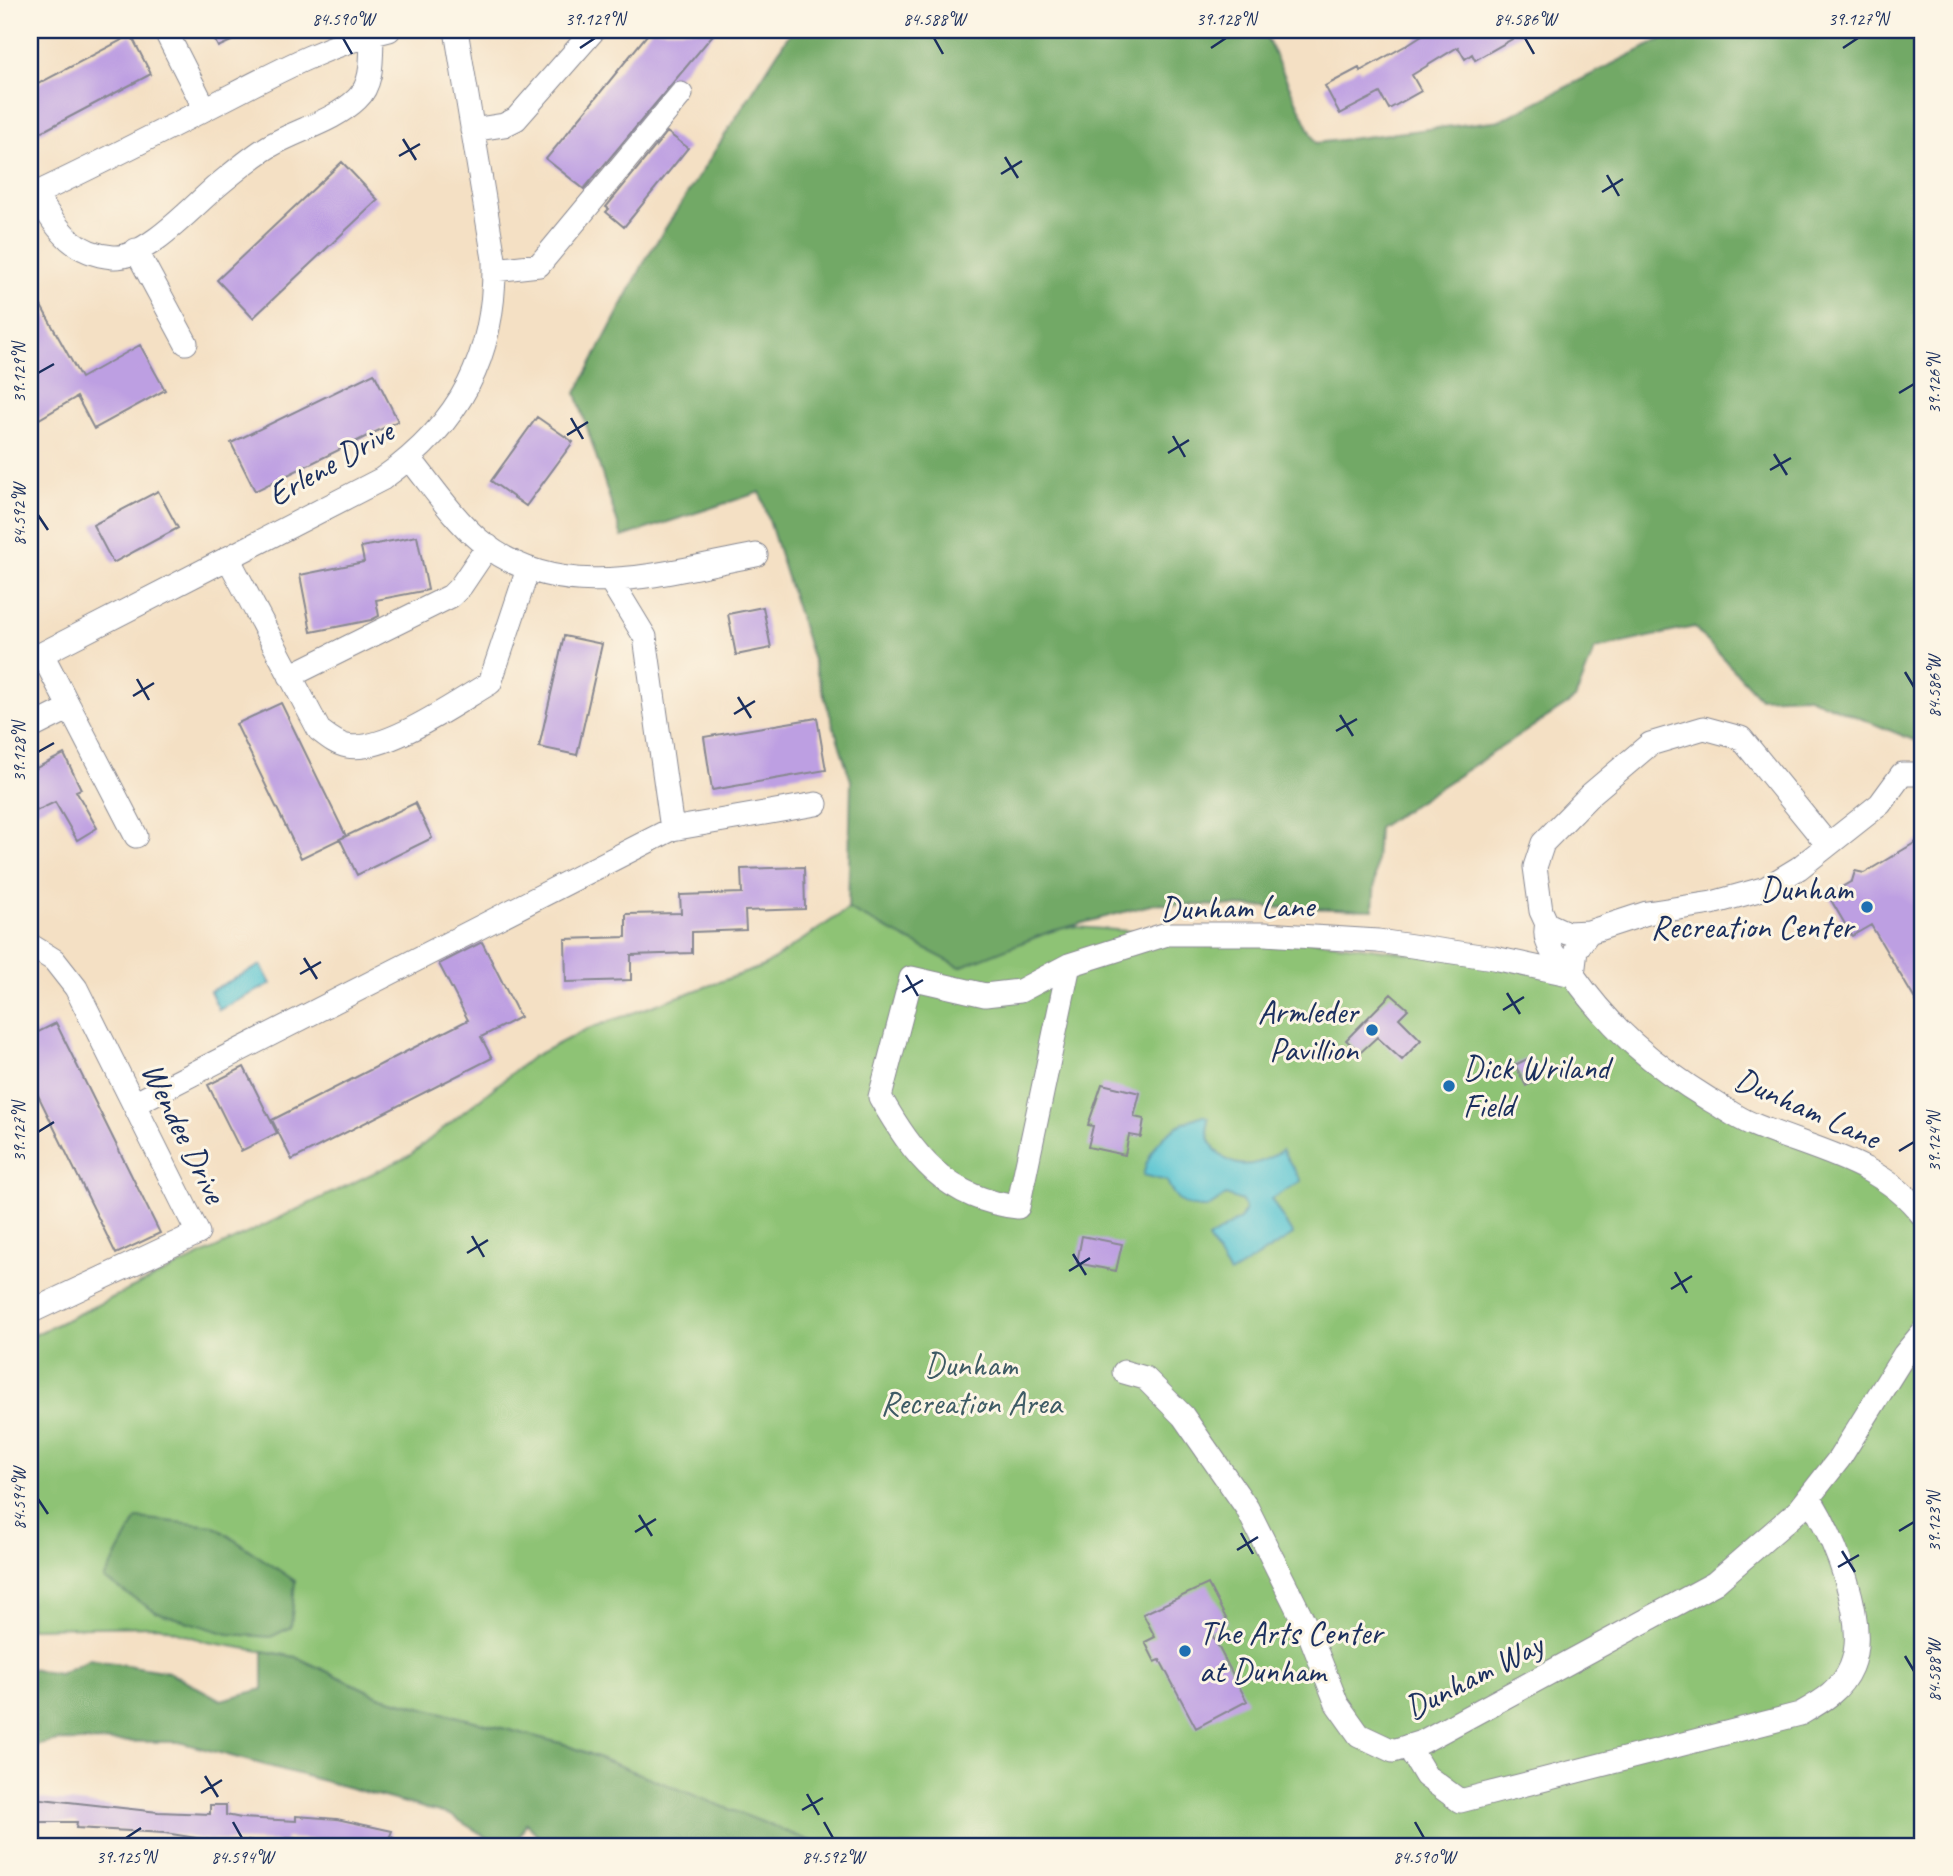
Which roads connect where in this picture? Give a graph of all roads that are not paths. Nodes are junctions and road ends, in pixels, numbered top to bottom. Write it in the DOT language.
graph roads {
  1 [pos="165,30"];
  2 [pos="456,30"];
  3 [pos="594,30"];
  4 [pos="380,32"];
  5 [pos="681,94"];
  6 [pos="205,109"];
  7 [pos="472,130"];
  8 [pos="32,195"];
  9 [pos="136,250"];
  10 [pos="494,270"];
  11 [pos="186,343"];
  12 [pos="410,459"];
  13 [pos="488,547"];
  14 [pos="756,555"];
  15 [pos="228,558"];
  16 [pos="528,569"];
  17 [pos="611,581"];
  18 [pos="36,657"];
  19 [pos="290,676"];
  20 [pos="70,708"];
  21 [pos="30,728"];
  22 [pos="1923,774"];
  23 [pos="816,804"];
  24 [pos="672,829"];
  25 [pos="136,836"];
  26 [pos="1828,845"];
  27 [pos="1547,924"];
  28 [pos="1589,932"];
  29 [pos="30,945"];
  30 [pos="1069,965"];
  31 [pos="1573,975"];
  32 [pos="134,1104"];
  33 [pos="1923,1216"];
  34 [pos="30,1312"];
  35 [pos="1923,1332"];
  36 [pos="1124,1372"];
  37 [pos="1809,1497"];
  38 [pos="1408,1746"];
  1 -- 6 [label="street"];
  2 -- 7 [label="street, Erlene Drive"];
  3 -- 7 [label="street"];
  4 -- 6 [label="street"];
  4 -- 9 [label="street"];
  5 -- 10 [label="street"];
  6 -- 8 [label="street"];
  7 -- 10 [label="street, Erlene Drive"];
  8 -- 9 [label="street"];
  9 -- 11 [label="street"];
  10 -- 12 [label="street, Erlene Drive"];
  12 -- 13 [label="street"];
  12 -- 15 [label="street, Erlene Drive"];
  13 -- 16 [label="street"];
  13 -- 19 [label="street"];
  14 -- 17 [label="street"];
  15 -- 18 [label="street, Erlene Drive"];
  15 -- 19 [label="street"];
  16 -- 17 [label="street"];
  16 -- 19 [label="street"];
  17 -- 24 [label="street"];
  18 -- 20 [label="street"];
  20 -- 21 [label="street"];
  20 -- 25 [label="street"];
  22 -- 26 [label="street"];
  23 -- 24 [label="street"];
  24 -- 32 [label="street"];
  26 -- 27 [label="street"];
  26 -- 28 [label="street"];
  27 -- 28 [label="street"];
  27 -- 31 [label="street"];
  28 -- 31 [label="street"];
  29 -- 32 [label="street, Wendee Drive"];
  30 -- 30 [label="street, Dunham Lane"];
  30 -- 31 [label="street, Dunham Lane"];
  31 -- 33 [label="street, Dunham Lane"];
  32 -- 34 [label="street, Wendee Drive"];
  35 -- 37 [label="street, Dunham Way"];
  36 -- 38 [label="street, Dunham Way"];
  37 -- 38 [label="street, Dunham Way"];
  37 -- 38 [label="street"];
}
